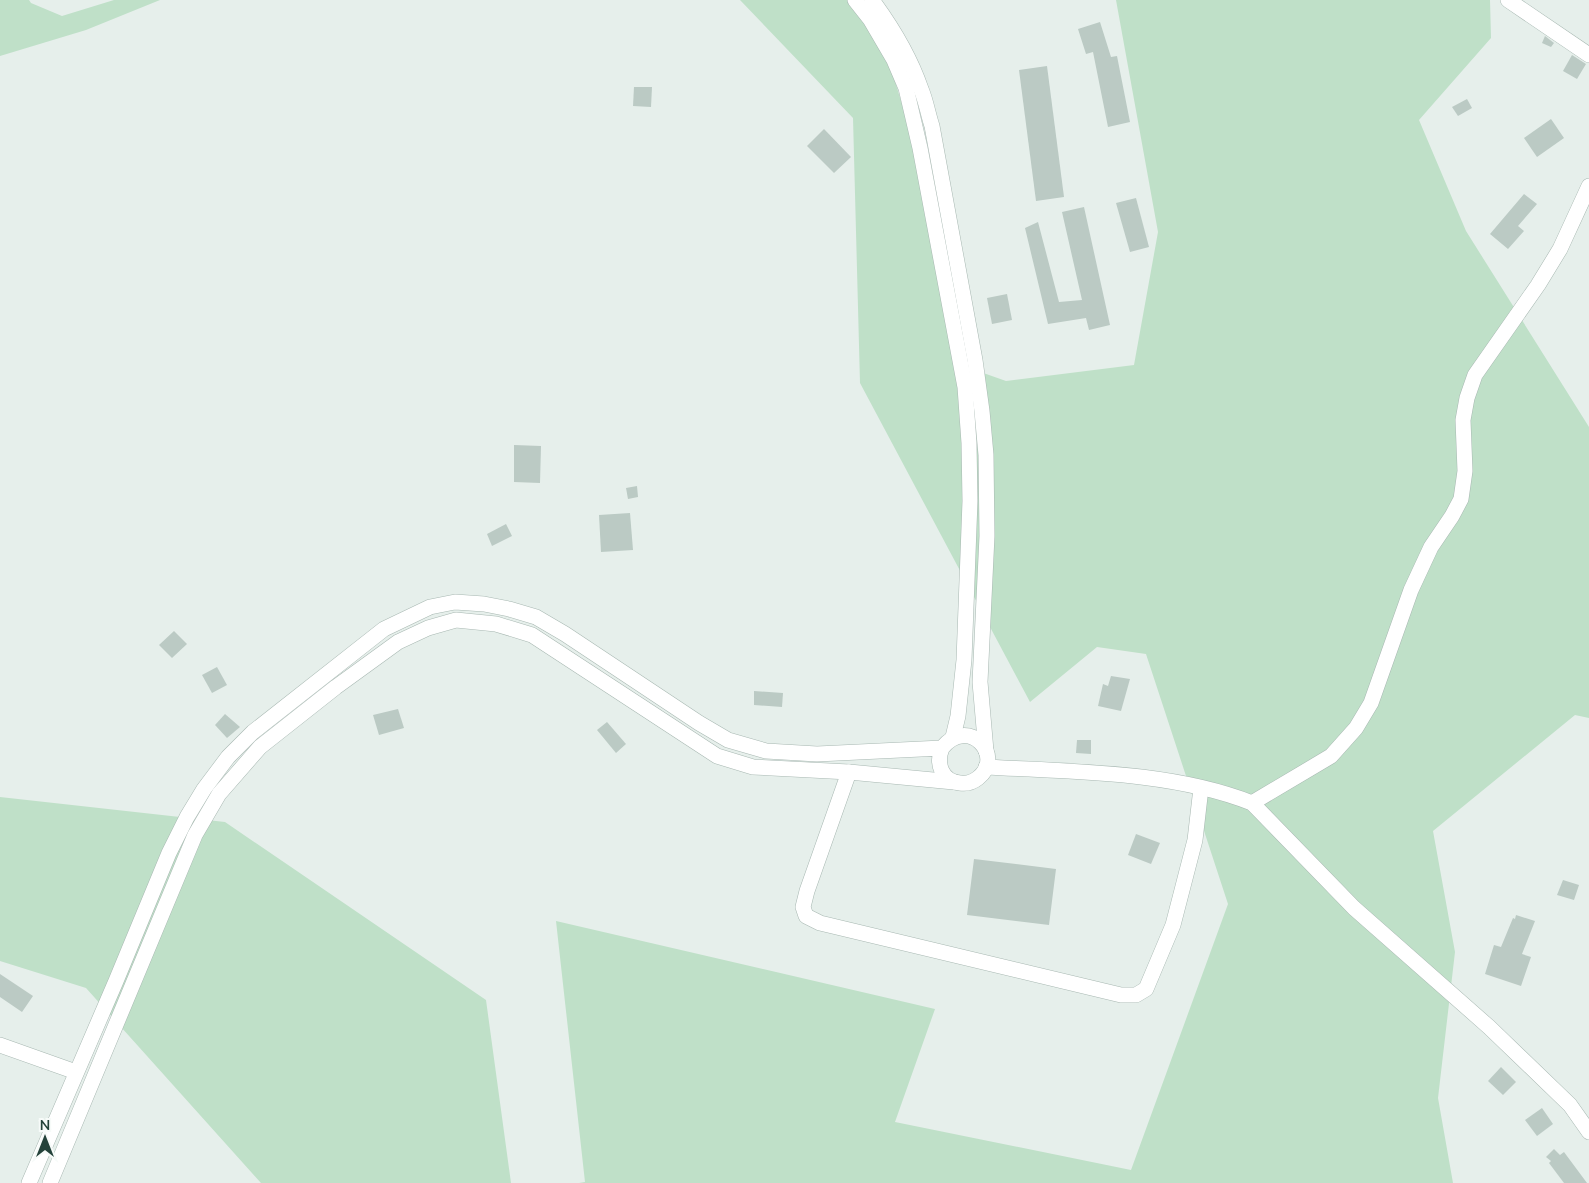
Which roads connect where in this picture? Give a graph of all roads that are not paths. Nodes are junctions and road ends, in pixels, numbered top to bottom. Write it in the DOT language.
graph roads {
  1 [pos="855,0"];
  2 [pos="872,0"];
  3 [pos="1508,0"];
  4 [pos="1589,55"];
  5 [pos="1589,186"];
  6 [pos="953,737"];
  7 [pos="942,748"];
  8 [pos="986,751"];
  9 [pos="986,767"];
  10 [pos="849,772"];
  11 [pos="954,782"];
  12 [pos="1201,788"];
  13 [pos="1252,803"];
  14 [pos="0,1045"];
  15 [pos="76,1072"];
  16 [pos="1584,1114"];
  17 [pos="1589,1132"];
  18 [pos="29,1183"];
  19 [pos="50,1183"];
  1 -- 6 [label="street"];
  2 -- 8 [label="street"];
  3 -- 4 [label="street"];
  5 -- 13 [label="street"];
  6 -- 7 [label="street"];
  6 -- 8 [label="street"];
  7 -- 11 [label="street"];
  7 -- 15 [label="street"];
  8 -- 9 [label="street"];
  9 -- 11 [label="street"];
  9 -- 12 [label="street"];
  10 -- 11 [label="street"];
  10 -- 12 [label="street"];
  10 -- 19 [label="street"];
  12 -- 13 [label="street"];
  13 -- 16 [label="street"];
  14 -- 15 [label="street"];
  15 -- 18 [label="street"];
  16 -- 17 [label="street"];
}
